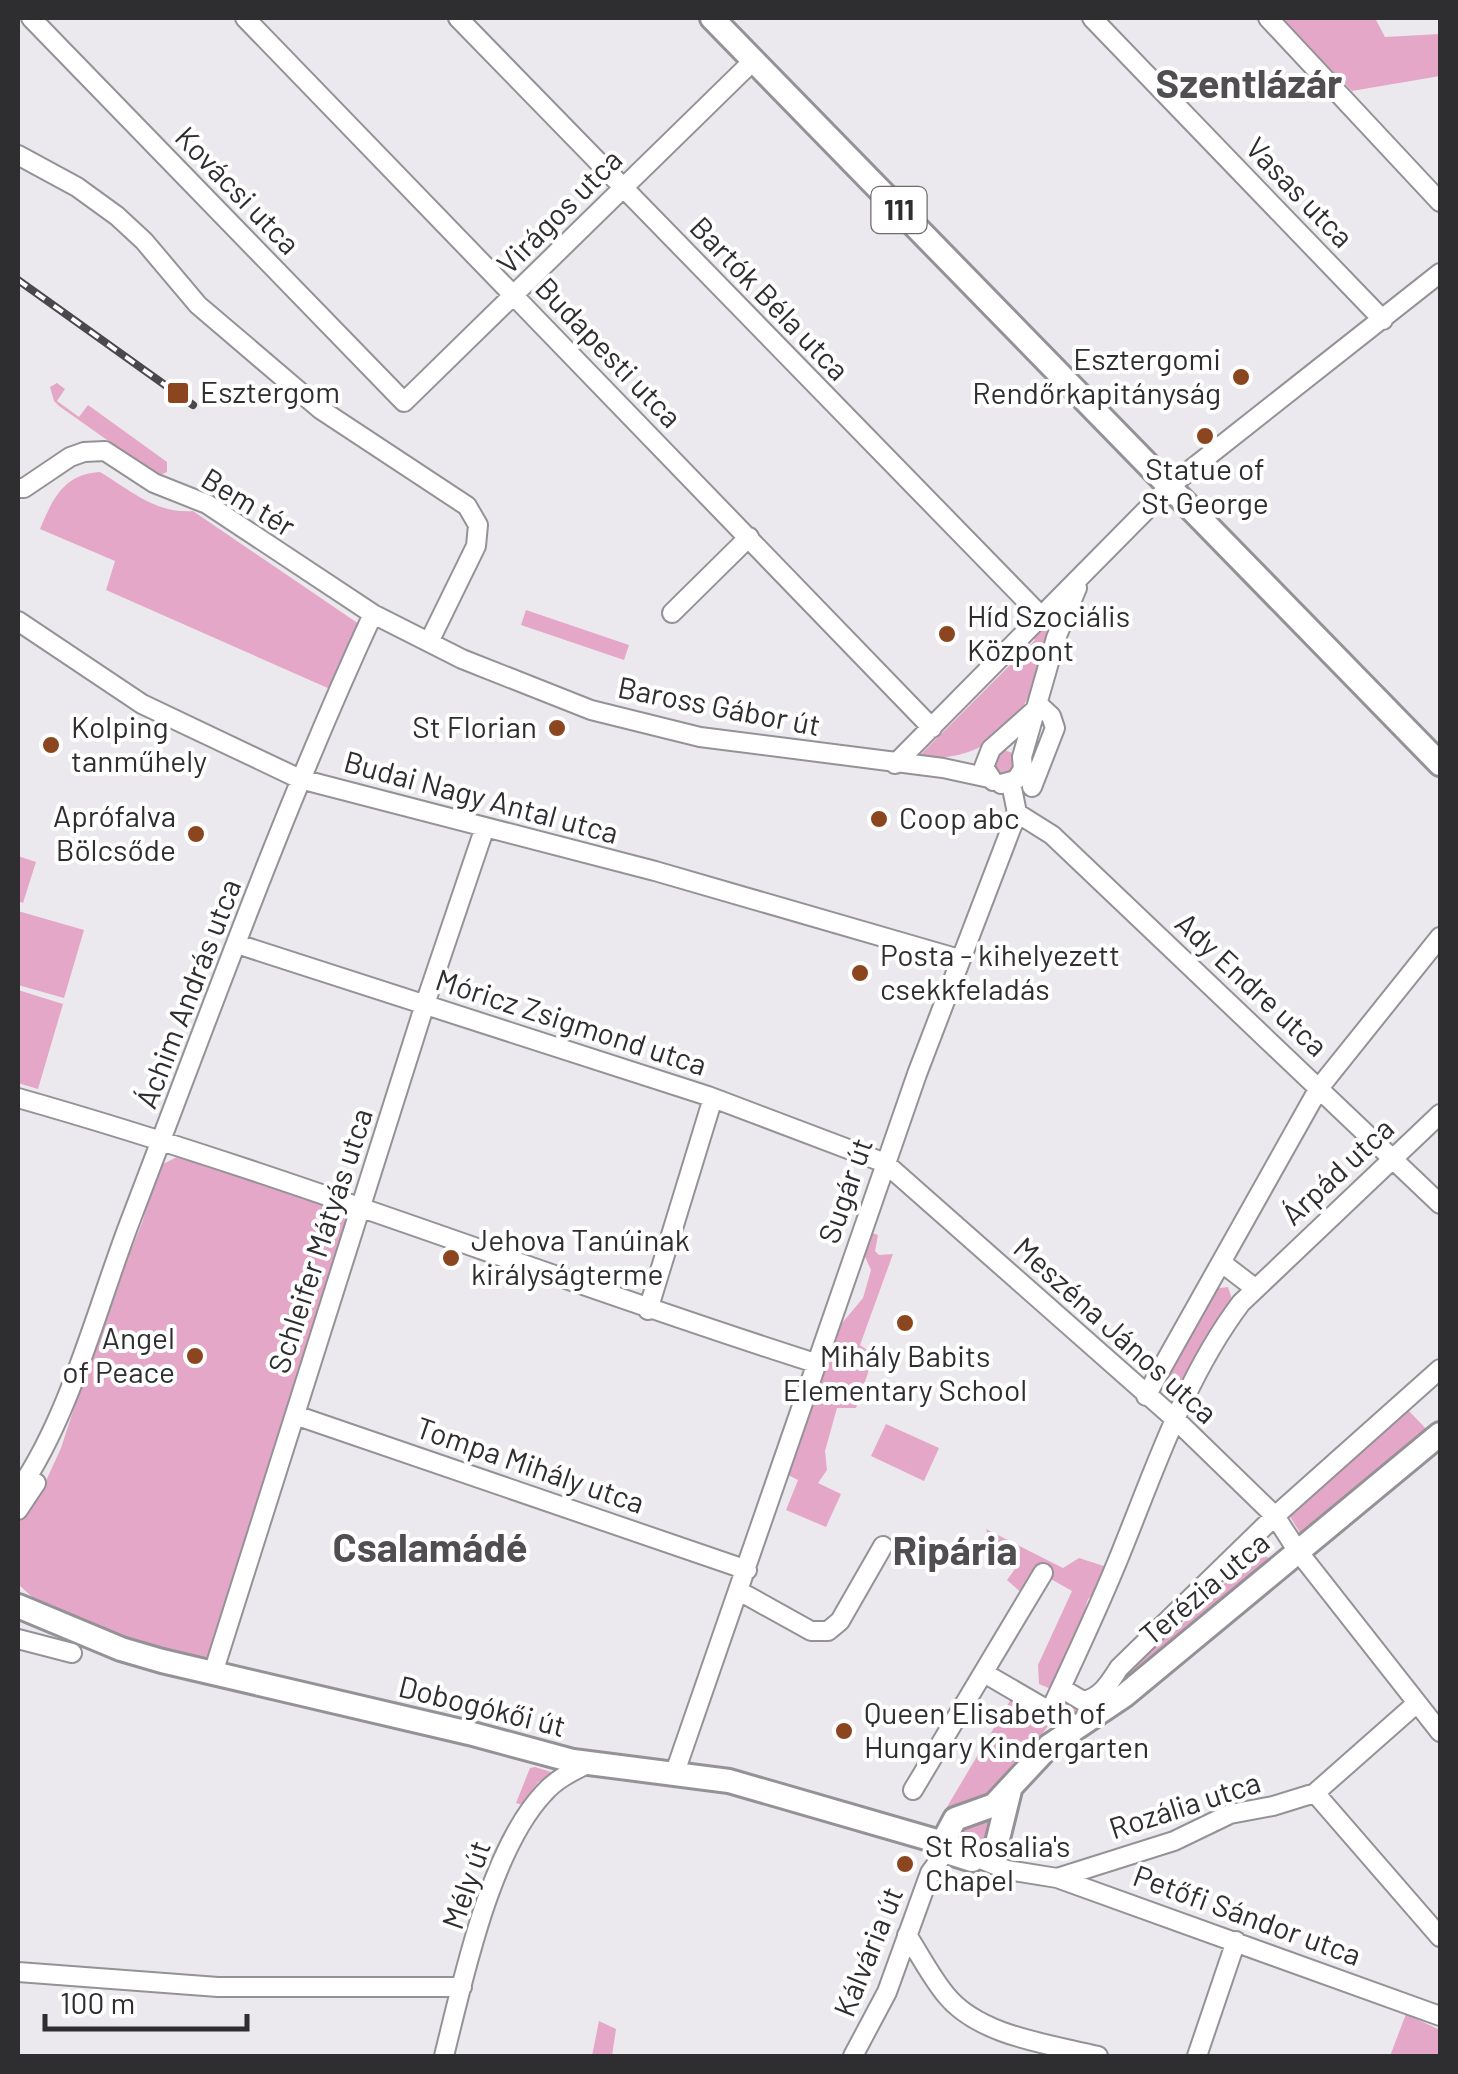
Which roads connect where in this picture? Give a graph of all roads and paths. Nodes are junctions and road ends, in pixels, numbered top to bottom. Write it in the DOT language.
graph roads {
  1 [pos="31,18"];
  2 [pos="245,18"];
  3 [pos="458,18"];
  4 [pos="712,18"];
  5 [pos="1092,18"];
  6 [pos="1268,18"];
  7 [pos="754,60"];
  8 [pos="18,155"];
  9 [pos="622,188"];
  10 [pos="1440,202"];
  11 [pos="1440,272"];
  12 [pos="514,296"];
  13 [pos="1383,320"];
  14 [pos="404,402"];
  15 [pos="1170,486"];
  16 [pos="18,488"];
  17 [pos="749,536"];
  18 [pos="1081,578"];
  19 [pos="372,614"];
  20 [pos="672,614"];
  21 [pos="1043,618"];
  22 [pos="18,621"];
  23 [pos="429,642"];
  24 [pos="1037,706"];
  25 [pos="932,728"];
  26 [pos="1022,757"];
  27 [pos="896,764"];
  28 [pos="1440,764"];
  29 [pos="996,770"];
  30 [pos="300,779"];
  31 [pos="1032,787"];
  32 [pos="1017,813"];
  33 [pos="485,828"];
  34 [pos="1440,937"];
  35 [pos="237,944"];
  36 [pos="959,959"];
  37 [pos="424,1004"];
  38 [pos="1319,1088"];
  39 [pos="18,1098"];
  40 [pos="713,1098"];
  41 [pos="1440,1114"];
  42 [pos="161,1142"];
  43 [pos="1393,1157"];
  44 [pos="885,1163"];
  45 [pos="1440,1204"];
  46 [pos="361,1210"];
  47 [pos="1222,1263"];
  48 [pos="1256,1289"];
  49 [pos="648,1310"];
  50 [pos="814,1363"];
  51 [pos="1440,1368"];
  52 [pos="1146,1396"];
  53 [pos="66,1398"];
  54 [pos="295,1415"];
  55 [pos="1175,1419"];
  56 [pos="1440,1434"];
  57 [pos="18,1491"];
  58 [pos="18,1510"];
  59 [pos="1276,1516"];
  60 [pos="883,1546"];
  61 [pos="1297,1550"];
  62 [pos="747,1570"];
  63 [pos="1043,1573"];
  64 [pos="740,1591"];
  65 [pos="18,1593"];
  66 [pos="18,1606"];
  67 [pos="55,1620"];
  68 [pos="18,1639"];
  69 [pos="72,1653"];
  70 [pos="214,1673"];
  71 [pos="984,1673"];
  72 [pos="1061,1688"];
  73 [pos="1416,1703"];
  74 [pos="1050,1711"];
  75 [pos="1077,1726"];
  76 [pos="1440,1732"];
  77 [pos="589,1763"];
  78 [pos="674,1775"];
  79 [pos="913,1790"];
  80 [pos="1010,1790"];
  81 [pos="1315,1793"];
  82 [pos="982,1810"];
  83 [pos="991,1845"];
  84 [pos="946,1849"];
  85 [pos="1058,1878"];
  86 [pos="907,1935"];
  87 [pos="1440,1937"];
  88 [pos="1236,1941"];
  89 [pos="18,1972"];
  90 [pos="462,1987"];
  91 [pos="1440,2016"];
  92 [pos="444,2056"];
  93 [pos="853,2056"];
  94 [pos="1098,2056"];
  95 [pos="1197,2056"];
  1 -- 14 [label="street, Kovácsi utca"];
  2 -- 12 [label="street, Budapesti utca"];
  3 -- 9 [label="street, Bartók Béla utca"];
  4 -- 7 [label="main road, 111"];
  5 -- 13 [label="street, Vasas utca"];
  6 -- 10 [label="street"];
  7 -- 9 [label="street, Virágos utca"];
  7 -- 15 [label="main road, 111"];
  8 -- 23 [label="street"];
  9 -- 12 [label="street, Virágos utca"];
  9 -- 21 [label="street, Bartók Béla utca"];
  11 -- 13 [label="street"];
  12 -- 14 [label="street, Virágos utca"];
  12 -- 17 [label="street, Budapesti utca"];
  13 -- 15 [label="street"];
  15 -- 18 [label="street"];
  15 -- 28 [label="main road, 111"];
  16 -- 19 [label="street, Bem tér"];
  17 -- 20 [label="street"];
  17 -- 25 [label="street, Budapesti utca"];
  18 -- 21 [label="street"];
  18 -- 24 [label="street"];
  19 -- 23 [label="street, Baross Gábor út"];
  19 -- 30 [label="street, Áchim András utca"];
  21 -- 25 [label="street"];
  22 -- 30 [label="street, Budai Nagy Antal utca"];
  23 -- 27 [label="street, Baross Gábor út"];
  24 -- 26 [label="street"];
  24 -- 29 [label="street"];
  24 -- 31 [label="street"];
  25 -- 27 [label="street"];
  26 -- 29 [label="street"];
  26 -- 29 [label="street"];
  27 -- 29 [label="street, Baross Gábor út"];
  29 -- 32 [label="street"];
  30 -- 33 [label="street, Budai Nagy Antal utca"];
  30 -- 35 [label="street, Áchim András utca"];
  32 -- 36 [label="street, Sugár út"];
  32 -- 38 [label="street, Ady Endre utca"];
  33 -- 36 [label="street, Budai Nagy Antal utca"];
  33 -- 37 [label="street, Schleifer Mátyás utca"];
  34 -- 38 [label="street"];
  35 -- 37 [label="street, Móricz Zsigmond utca"];
  35 -- 42 [label="street, Áchim András utca"];
  36 -- 44 [label="street, Sugár út"];
  37 -- 40 [label="street, Móricz Zsigmond utca"];
  37 -- 46 [label="street, Schleifer Mátyás utca"];
  38 -- 43 [label="street, Ady Endre utca"];
  38 -- 47 [label="street"];
  39 -- 42 [label="street"];
  40 -- 44 [label="street, Móricz Zsigmond utca"];
  40 -- 49 [label="street"];
  41 -- 43 [label="street, Árpád utca"];
  42 -- 46 [label="street"];
  42 -- 53 [label="street, Áchim András utca"];
  43 -- 45 [label="street, Ady Endre utca"];
  43 -- 48 [label="street, Árpád utca"];
  44 -- 50 [label="street, Sugár út"];
  44 -- 52 [label="street, Meszéna János utca"];
  46 -- 49 [label="street"];
  46 -- 54 [label="street, Schleifer Mátyás utca"];
  47 -- 48 [label="street"];
  47 -- 52 [label="street"];
  48 -- 55 [label="street, Árpád utca"];
  49 -- 50 [label="street"];
  50 -- 62 [label="street, Sugár út"];
  51 -- 59 [label="street, Terézia utca"];
  52 -- 55 [label="street, Meszéna János utca"];
  53 -- 57 [label="street, Áchim András utca"];
  53 -- 58 [label="street, Áchim András utca"];
  54 -- 62 [label="street, Tompa Mihály utca"];
  54 -- 70 [label="street, Schleifer Mátyás utca"];
  55 -- 59 [label="street, Meszéna János utca"];
  55 -- 72 [label="street, Árpád utca"];
  56 -- 61 [label="main road, Terézia utca"];
  59 -- 61 [label="street, Meszéna János utca"];
  59 -- 72 [label="street, Terézia utca"];
  60 -- 64 [label="street"];
  61 -- 73 [label="street, Meszéna János utca"];
  61 -- 75 [label="main road, Terézia utca"];
  62 -- 64 [label="street, Sugár út"];
  63 -- 71 [label="street"];
  64 -- 78 [label="street, Sugár út"];
  65 -- 67 [label="main road, Dobogókői út"];
  66 -- 67 [label="main road, Dobogókői út"];
  67 -- 70 [label="main road, Dobogókői út"];
  68 -- 69 [label="street"];
  70 -- 77 [label="main road, Dobogókői út"];
  71 -- 74 [label="street"];
  71 -- 79 [label="street"];
  72 -- 74 [label="street, Árpád utca"];
  73 -- 76 [label="street, Meszéna János utca"];
  73 -- 81 [label="street, Rozália utca"];
  74 -- 75 [label="street"];
  75 -- 80 [label="main road, Terézia utca"];
  77 -- 78 [label="main road, Dobogókői út"];
  77 -- 90 [label="street, Mély út"];
  78 -- 84 [label="main road, Dobogókői út"];
  80 -- 82 [label="main road, Terézia utca"];
  80 -- 83 [label="main road, Terézia utca"];
  81 -- 85 [label="street, Rozália utca"];
  81 -- 87 [label="street"];
  82 -- 83 [label="main road"];
  82 -- 84 [label="main road"];
  83 -- 84 [label="main road"];
  83 -- 85 [label="street, Petőfi Sándor utca"];
  84 -- 86 [label="street, Kálvária út"];
  85 -- 88 [label="street, Petőfi Sándor utca"];
  86 -- 93 [label="street, Kálvária út"];
  86 -- 94 [label="street"];
  88 -- 91 [label="street, Petőfi Sándor utca"];
  88 -- 95 [label="street"];
  89 -- 90 [label="street"];
  90 -- 92 [label="street, Mély út"];
}
